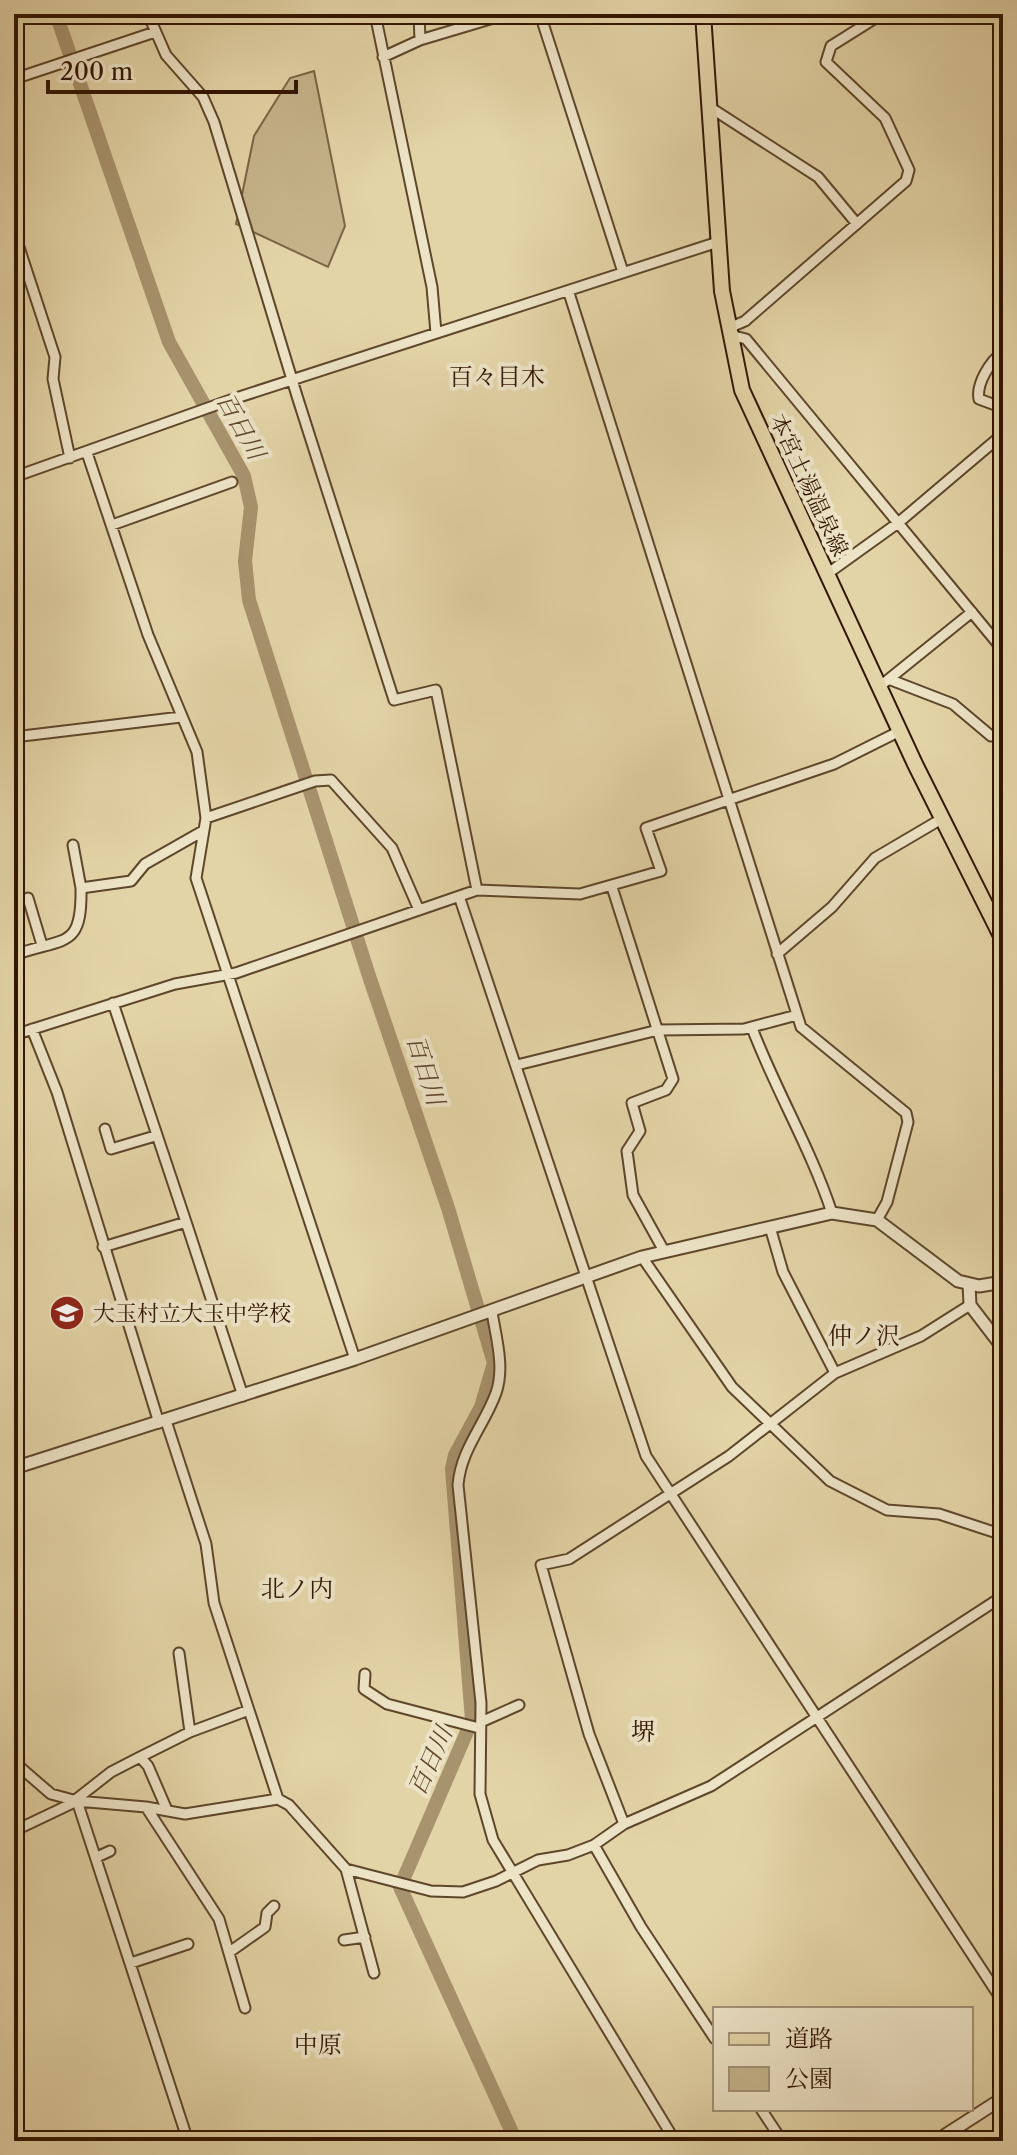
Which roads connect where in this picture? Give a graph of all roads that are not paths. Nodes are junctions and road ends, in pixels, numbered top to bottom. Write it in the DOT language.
graph roads {
  1 [pos="148,14"];
  2 [pos="375,14"];
  3 [pos="419,14"];
  4 [pos="507,14"];
  5 [pos="540,14"];
  6 [pos="703,14"];
  7 [pos="882,14"];
  8 [pos="155,32"];
  9 [pos="420,40"];
  10 [pos="383,57"];
  11 [pos="14,79"];
  12 [pos="711,108"];
  13 [pos="857,224"];
  14 [pos="14,232"];
  15 [pos="718,242"];
  16 [pos="623,272"];
  17 [pos="569,293"];
  18 [pos="729,332"];
  19 [pos="436,333"];
  20 [pos="1003,352"];
  21 [pos="293,379"];
  22 [pos="1003,408"];
  23 [pos="1003,434"];
  24 [pos="87,453"];
  25 [pos="70,458"];
  26 [pos="14,477"];
  27 [pos="232,482"];
  28 [pos="898,523"];
  29 [pos="112,525"];
  30 [pos="827,574"];
  31 [pos="972,612"];
  32 [pos="1003,650"];
  33 [pos="885,683"];
  34 [pos="181,717"];
  35 [pos="900,731"];
  36 [pos="991,736"];
  37 [pos="14,737"];
  38 [pos="729,800"];
  39 [pos="206,818"];
  40 [pos="943,818"];
  41 [pos="203,831"];
  42 [pos="73,845"];
  43 [pos="612,887"];
  44 [pos="81,888"];
  45 [pos="477,890"];
  46 [pos="28,898"];
  47 [pos="460,899"];
  48 [pos="419,910"];
  49 [pos="1003,940"];
  50 [pos="42,945"];
  51 [pos="777,954"];
  52 [pos="14,955"];
  53 [pos="229,975"];
  54 [pos="113,1003"];
  55 [pos="797,1015"];
  56 [pos="752,1028"];
  57 [pos="32,1029"];
  58 [pos="658,1030"];
  59 [pos="14,1035"];
  60 [pos="517,1065"];
  61 [pos="105,1129"];
  62 [pos="155,1136"];
  63 [pos="832,1213"];
  64 [pos="877,1220"];
  65 [pos="186,1222"];
  66 [pos="770,1227"];
  67 [pos="103,1247"];
  68 [pos="664,1251"];
  69 [pos="642,1257"];
  70 [pos="585,1278"];
  71 [pos="1003,1282"];
  72 [pos="969,1284"];
  73 [pos="970,1305"];
  74 [pos="489,1312"];
  75 [pos="1003,1348"];
  76 [pos="355,1359"];
  77 [pos="835,1373"];
  78 [pos="243,1396"];
  79 [pos="163,1422"];
  80 [pos="771,1424"];
  81 [pos="14,1468"];
  82 [pos="671,1493"];
  83 [pos="1003,1535"];
  84 [pos="1003,1596"];
  85 [pos="179,1653"];
  86 [pos="365,1674"];
  87 [pos="519,1705"];
  88 [pos="249,1710"];
  89 [pos="817,1716"];
  90 [pos="475,1725"];
  91 [pos="190,1732"];
  92 [pos="140,1757"];
  93 [pos="14,1762"];
  94 [pos="278,1799"];
  95 [pos="75,1801"];
  96 [pos="146,1807"];
  97 [pos="167,1810"];
  98 [pos="624,1824"];
  99 [pos="14,1831"];
  100 [pos="594,1845"];
  101 [pos="110,1851"];
  102 [pos="97,1857"];
  103 [pos="346,1869"];
  104 [pos="512,1870"];
  105 [pos="274,1906"];
  106 [pos="365,1937"];
  107 [pos="344,1940"];
  108 [pos="188,1944"];
  109 [pos="231,1951"];
  110 [pos="131,1963"];
  111 [pos="374,1973"];
  112 [pos="1003,2002"];
  113 [pos="245,2008"];
  114 [pos="713,2036"];
  115 [pos="1003,2098"];
  116 [pos="762,2111"];
  117 [pos="188,2141"];
  118 [pos="675,2141"];
  119 [pos="782,2141"];
  120 [pos="936,2141"];
  1 -- 8 [label="street"];
  2 -- 10 [label="street"];
  3 -- 9 [label="street"];
  4 -- 9 [label="street"];
  5 -- 16 [label="street"];
  6 -- 12 [label="main road, 本宮土湯温泉線"];
  7 -- 13 [label="street"];
  8 -- 11 [label="street"];
  8 -- 21 [label="street"];
  9 -- 10 [label="street"];
  10 -- 19 [label="street"];
  12 -- 13 [label="street"];
  12 -- 15 [label="main road, 本宮土湯温泉線"];
  13 -- 18 [label="street"];
  14 -- 25 [label="street"];
  15 -- 16 [label="street"];
  15 -- 18 [label="main road, 本宮土湯温泉線"];
  16 -- 17 [label="street"];
  17 -- 19 [label="street"];
  17 -- 38 [label="street"];
  18 -- 28 [label="street"];
  18 -- 30 [label="main road, 本宮土湯温泉線"];
  19 -- 21 [label="street"];
  20 -- 22 [label="street"];
  21 -- 24 [label="street"];
  21 -- 45 [label="street"];
  23 -- 28 [label="street"];
  24 -- 25 [label="street"];
  24 -- 29 [label="street"];
  25 -- 26 [label="street"];
  27 -- 29 [label="street"];
  28 -- 30 [label="street"];
  28 -- 31 [label="street"];
  29 -- 34 [label="street"];
  30 -- 33 [label="main road, 本宮土湯温泉線"];
  31 -- 32 [label="street"];
  31 -- 33 [label="street"];
  33 -- 35 [label="main road, 本宮土湯温泉線"];
  33 -- 36 [label="street"];
  34 -- 37 [label="street"];
  34 -- 39 [label="street"];
  35 -- 38 [label="street"];
  35 -- 40 [label="main road, 本宮土湯温泉線"];
  38 -- 43 [label="street"];
  38 -- 51 [label="street"];
  39 -- 41 [label="street"];
  39 -- 48 [label="street"];
  40 -- 49 [label="main road, 本宮土湯温泉線"];
  40 -- 51 [label="street"];
  41 -- 44 [label="street"];
  41 -- 53 [label="street"];
  42 -- 44 [label="street"];
  43 -- 45 [label="street"];
  43 -- 58 [label="street"];
  44 -- 50 [label="street"];
  45 -- 47 [label="street"];
  46 -- 50 [label="street"];
  47 -- 48 [label="street"];
  47 -- 60 [label="street"];
  48 -- 53 [label="street"];
  50 -- 52 [label="street"];
  51 -- 55 [label="street"];
  53 -- 54 [label="street"];
  53 -- 76 [label="street"];
  54 -- 57 [label="street"];
  54 -- 62 [label="street"];
  55 -- 56 [label="street"];
  55 -- 64 [label="street"];
  56 -- 58 [label="street"];
  56 -- 63 [label="street"];
  57 -- 59 [label="street"];
  57 -- 67 [label="street"];
  58 -- 60 [label="street"];
  58 -- 68 [label="street"];
  60 -- 70 [label="street"];
  61 -- 62 [label="street"];
  62 -- 65 [label="street"];
  63 -- 64 [label="street"];
  63 -- 66 [label="street"];
  64 -- 72 [label="street"];
  65 -- 67 [label="street"];
  65 -- 78 [label="street"];
  66 -- 68 [label="street"];
  66 -- 77 [label="street"];
  67 -- 79 [label="street"];
  68 -- 69 [label="street"];
  69 -- 70 [label="street"];
  69 -- 80 [label="street"];
  70 -- 74 [label="street"];
  70 -- 82 [label="street"];
  71 -- 72 [label="street"];
  72 -- 73 [label="street"];
  73 -- 75 [label="street"];
  73 -- 77 [label="street"];
  74 -- 76 [label="street"];
  74 -- 90 [label="street"];
  76 -- 78 [label="street"];
  77 -- 80 [label="street"];
  78 -- 79 [label="street"];
  79 -- 81 [label="street"];
  79 -- 88 [label="street"];
  80 -- 82 [label="street"];
  80 -- 83 [label="street"];
  82 -- 89 [label="street"];
  82 -- 98 [label="street"];
  84 -- 89 [label="street"];
  85 -- 91 [label="street"];
  86 -- 90 [label="street"];
  87 -- 90 [label="street"];
  88 -- 91 [label="street"];
  88 -- 94 [label="street"];
  89 -- 98 [label="street"];
  89 -- 112 [label="street"];
  90 -- 104 [label="street"];
  91 -- 92 [label="street"];
  92 -- 95 [label="street"];
  92 -- 97 [label="street"];
  93 -- 95 [label="street"];
  94 -- 97 [label="street"];
  94 -- 103 [label="street"];
  95 -- 96 [label="street"];
  95 -- 99 [label="street"];
  95 -- 102 [label="street"];
  96 -- 97 [label="street"];
  96 -- 109 [label="street"];
  98 -- 100 [label="street"];
  100 -- 104 [label="street"];
  100 -- 114 [label="street"];
  101 -- 102 [label="street"];
  102 -- 110 [label="street"];
  103 -- 104 [label="street"];
  103 -- 106 [label="street"];
  104 -- 118 [label="street"];
  105 -- 109 [label="street"];
  106 -- 107 [label="street"];
  106 -- 111 [label="street"];
  108 -- 110 [label="street"];
  109 -- 113 [label="street"];
  110 -- 117 [label="street"];
  115 -- 120 [label="street"];
  116 -- 119 [label="street"];
}
